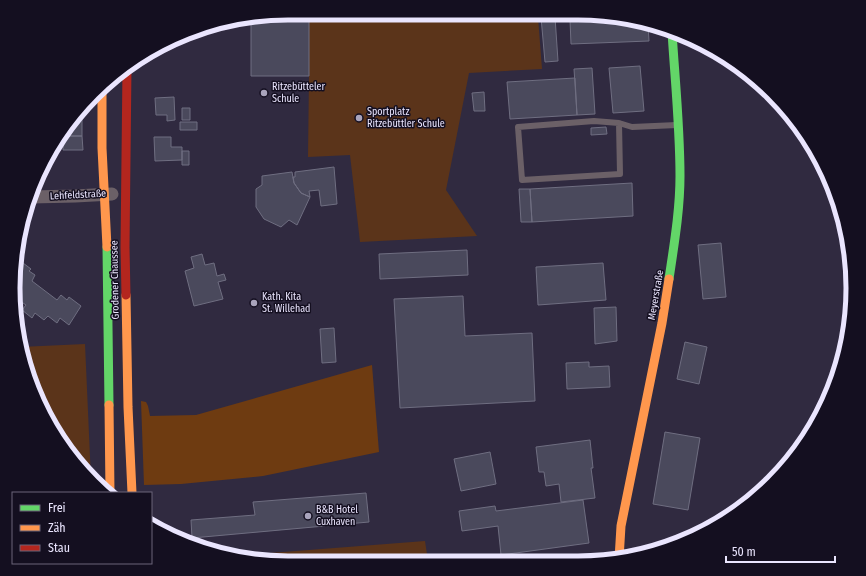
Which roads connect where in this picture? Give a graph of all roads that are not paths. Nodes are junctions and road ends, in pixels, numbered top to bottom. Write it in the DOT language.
graph roads {
  1 [pos="672,37"];
  2 [pos="127,74"];
  3 [pos="102,95"];
  4 [pos="620,123"];
  5 [pos="679,125"];
  6 [pos="126,193"];
  7 [pos="105,194"];
  8 [pos="36,197"];
  9 [pos="120,345"];
  10 [pos="110,488"];
  11 [pos="132,492"];
  12 [pos="619,553"];
  1 -- 5 [label="main road, Meyerstraße"];
  2 -- 6 [label="main road, Grodener Chaussee"];
  3 -- 7 [label="main road, Grodener Chaussee"];
  4 -- 4 [label="lane"];
  4 -- 5 [label="lane"];
  5 -- 12 [label="main road, Meyerstraße"];
  6 -- 7 [label="street, Lehfeldstraße"];
  6 -- 9 [label="main road, Grodener Chaussee"];
  7 -- 8 [label="street, Lehfeldstraße"];
  7 -- 9 [label="main road, Grodener Chaussee"];
  9 -- 10 [label="main road, Grodener Chaussee"];
  9 -- 11 [label="main road, Grodener Chaussee"];
}
